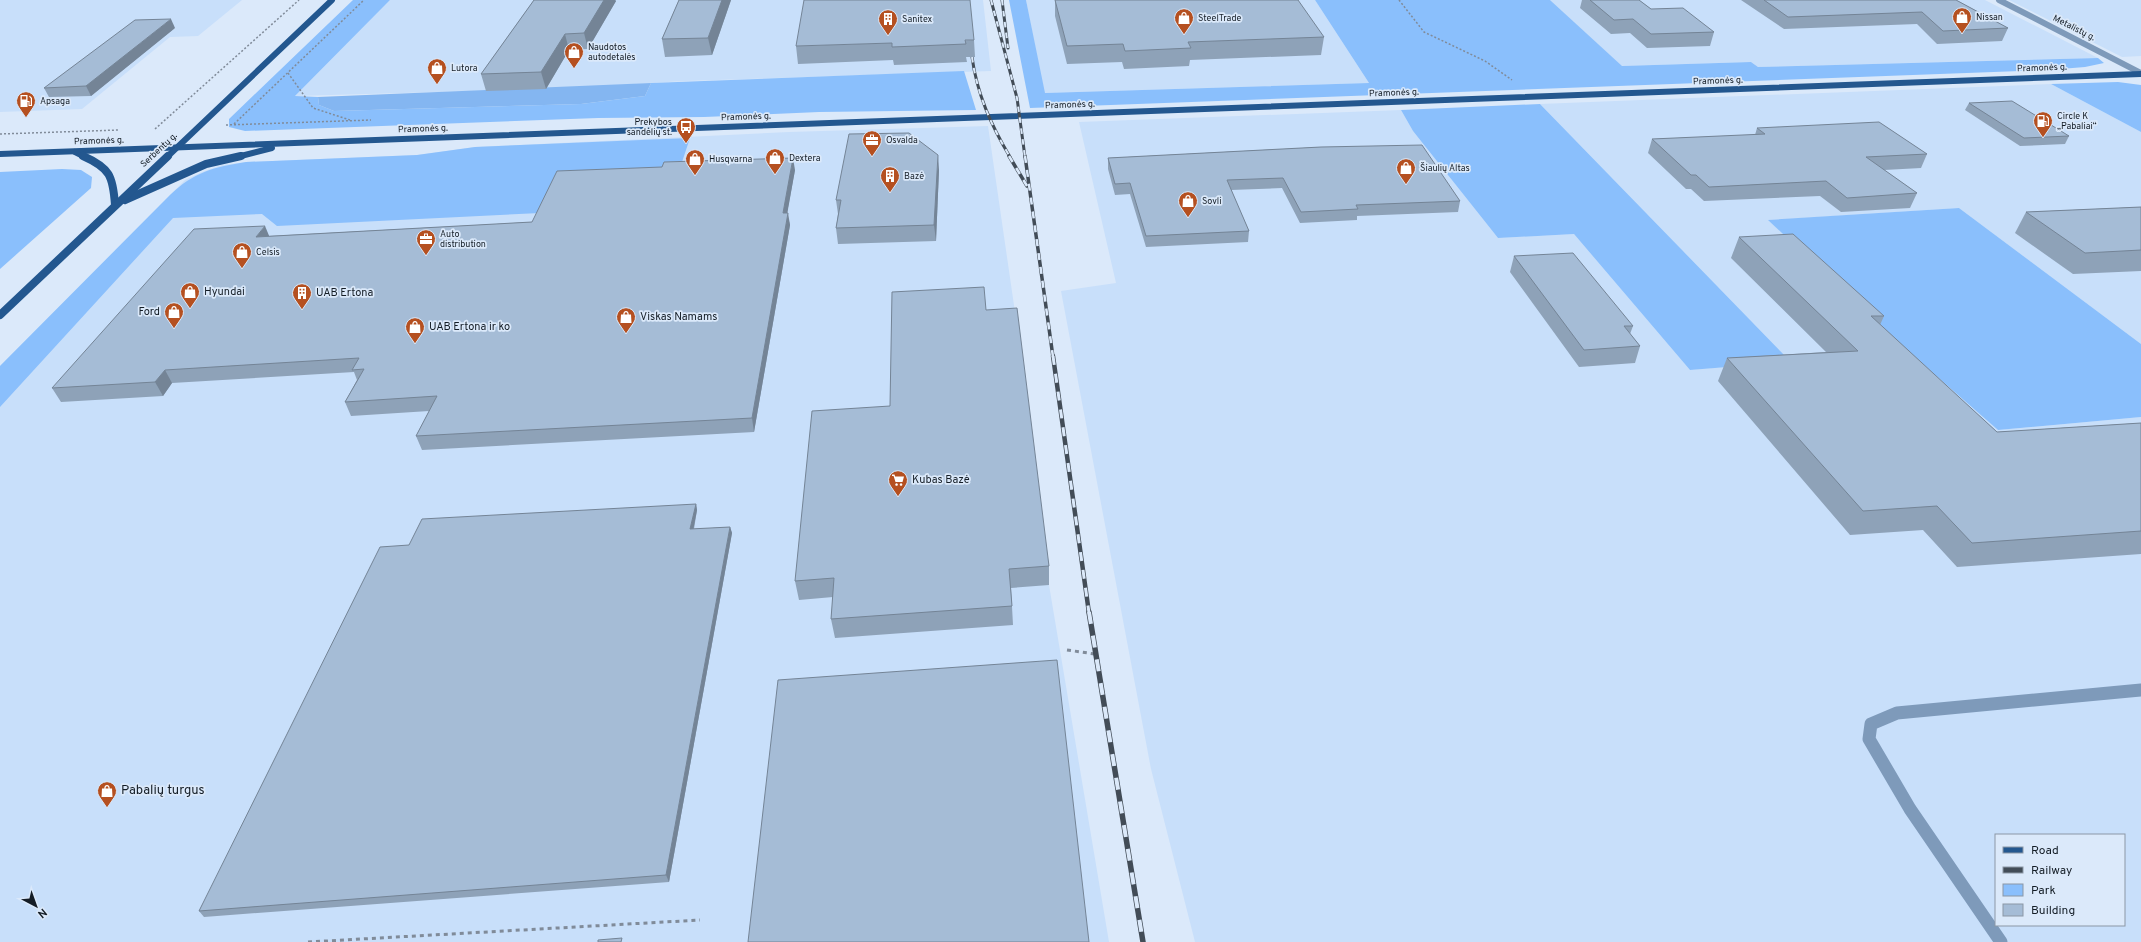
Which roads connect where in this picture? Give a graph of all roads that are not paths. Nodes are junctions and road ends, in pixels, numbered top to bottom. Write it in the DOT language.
graph roads {
  1 [pos="332,0"];
  2 [pos="1998,0"];
  3 [pos="2141,73"];
  4 [pos="297,142"];
  5 [pos="177,147"];
  6 [pos="74,151"];
  7 [pos="0,154"];
  8 [pos="115,205"];
  9 [pos="0,315"];
  10 [pos="2141,690"];
  11 [pos="2001,942"];
  1 -- 5 [label="main road, Serbentų g."];
  2 -- 3 [label="street, Metalistų g."];
  3 -- 4 [label="main road, Pramonės g."];
  4 -- 5 [label="main road, Pramonės g."];
  4 -- 8 [label="main road"];
  5 -- 6 [label="main road, Pramonės g."];
  5 -- 8 [label="main road, Serbentų g."];
  6 -- 7 [label="main road, Pramonės g."];
  6 -- 8 [label="main road"];
  8 -- 9 [label="main road, Serbentų g."];
  10 -- 11 [label="street"];
}
